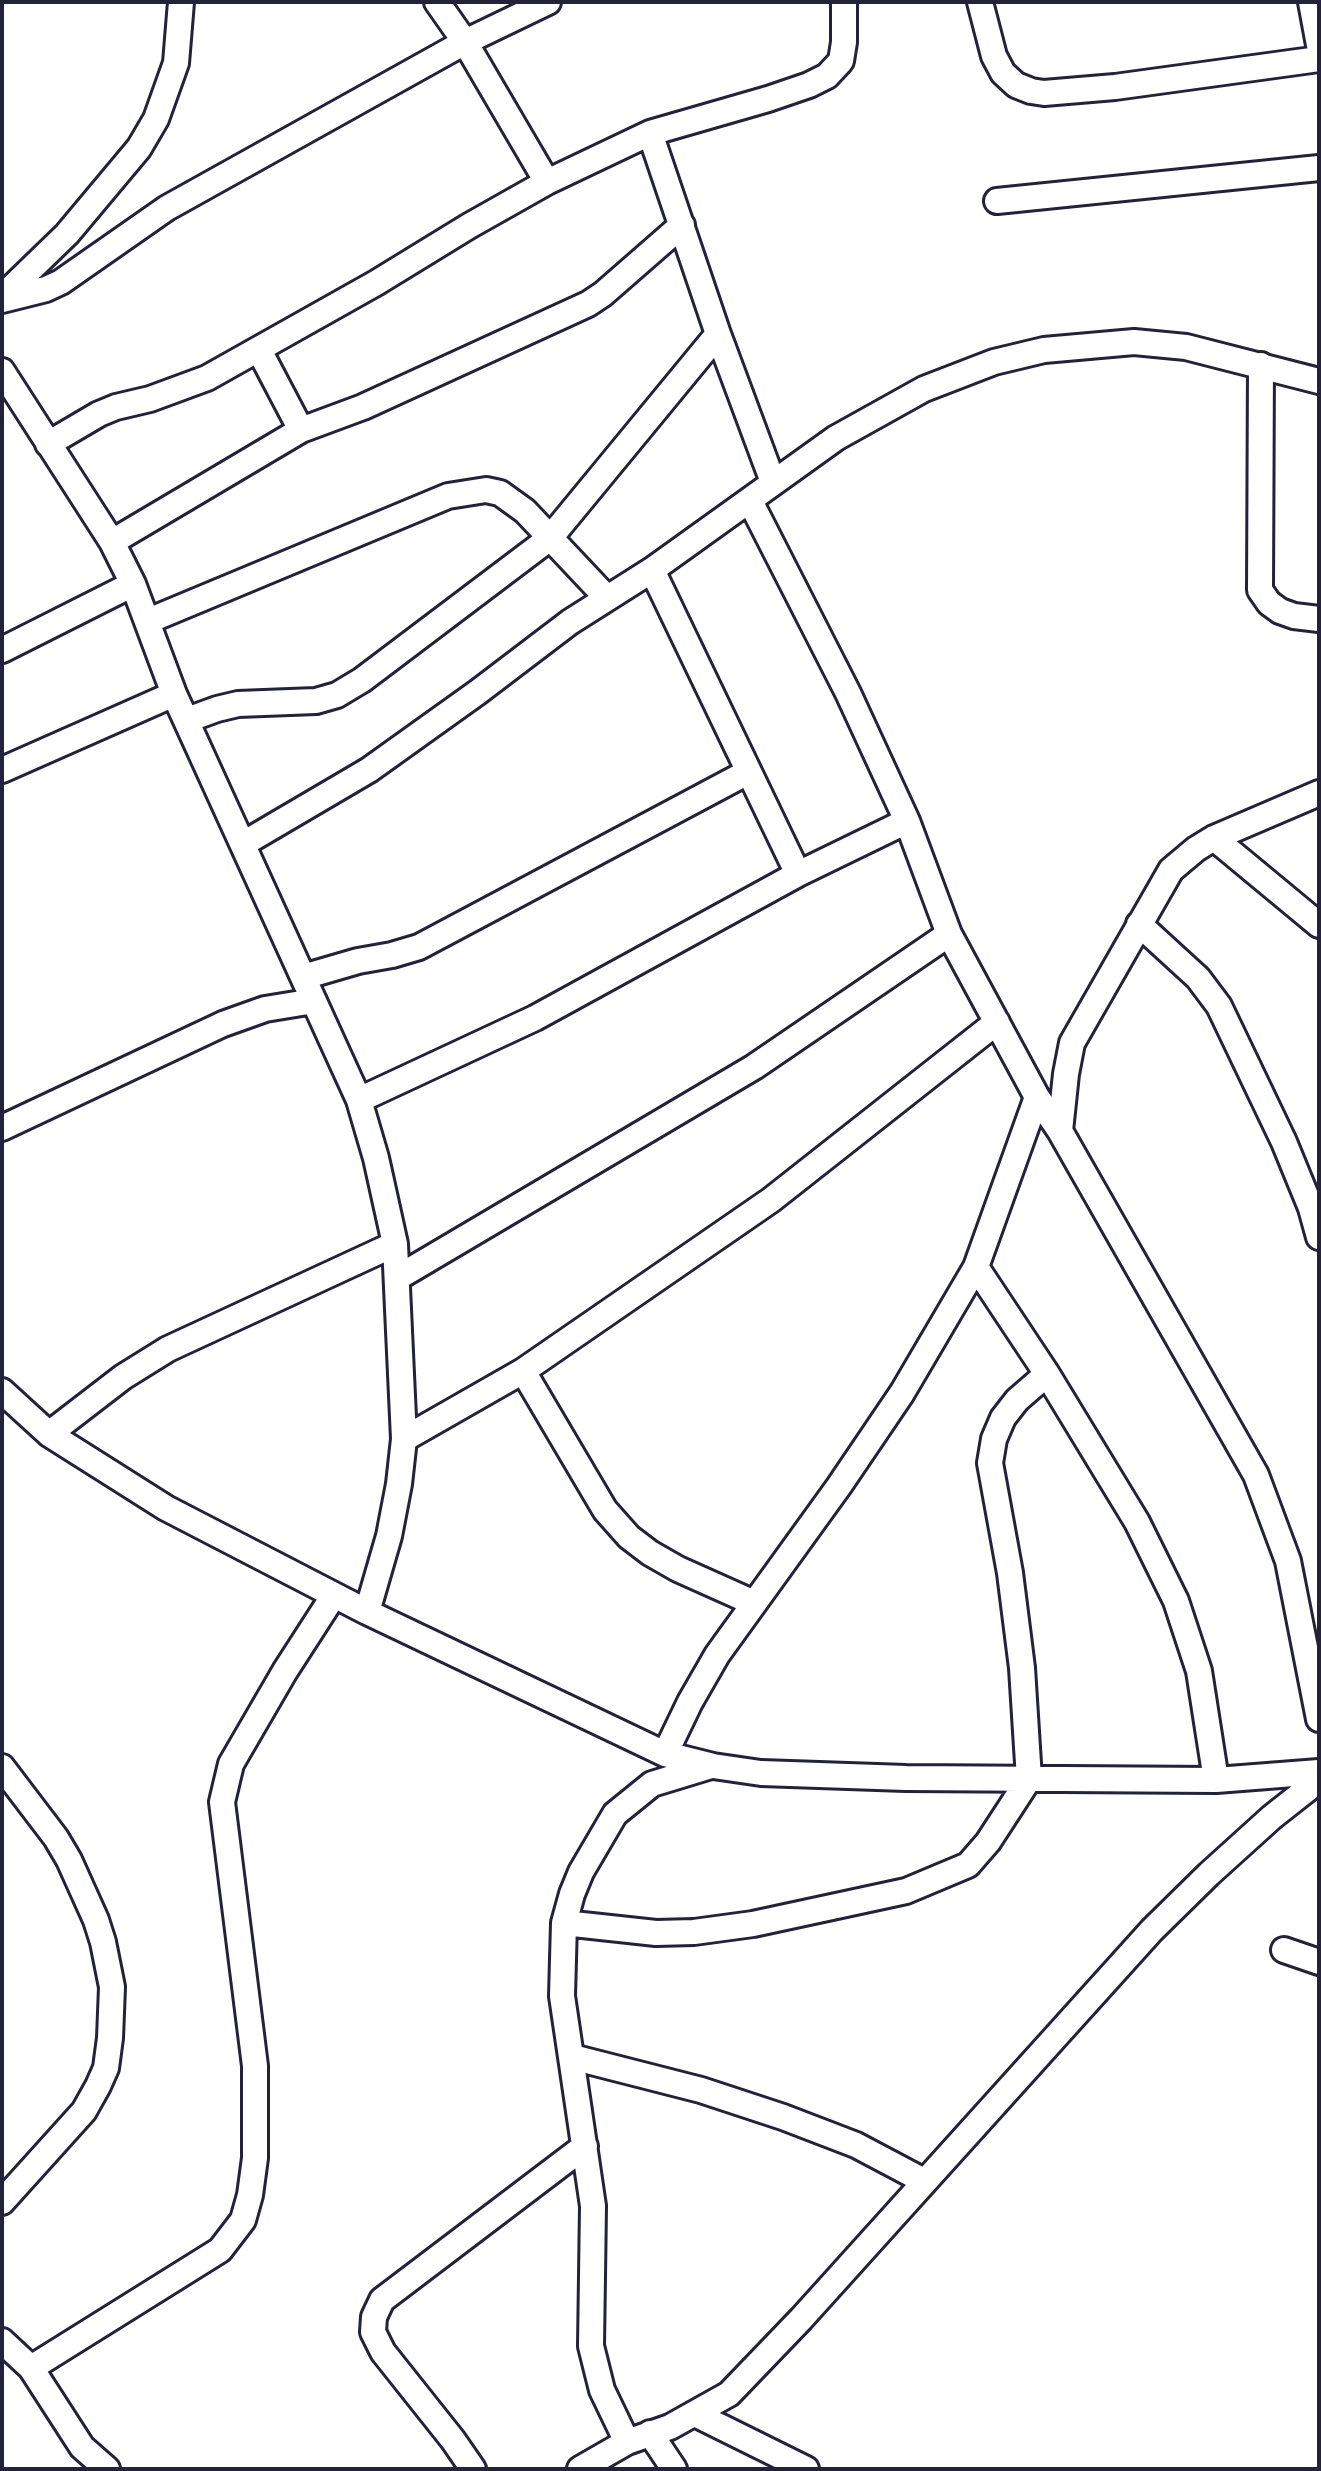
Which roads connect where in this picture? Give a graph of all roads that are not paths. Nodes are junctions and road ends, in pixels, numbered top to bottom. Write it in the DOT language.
graph roads {
  1 [pos="182,2"];
  2 [pos="437,2"];
  3 [pos="548,2"];
  4 [pos="844,2"];
  5 [pos="980,2"];
  6 [pos="1311,2"];
  7 [pos="465,42"];
  8 [pos="1319,45"];
  9 [pos="1319,59"];
  10 [pos="650,132"];
  11 [pos="1319,168"];
  12 [pos="547,182"];
  13 [pos="996,201"];
  14 [pos="682,226"];
  15 [pos="2,299"];
  16 [pos="718,334"];
  17 [pos="259,350"];
  18 [pos="1261,365"];
  19 [pos="2,371"];
  20 [pos="1319,381"];
  21 [pos="301,430"];
  22 [pos="48,444"];
  23 [pos="773,482"];
  24 [pos="750,501"];
  25 [pos="550,538"];
  26 [pos="112,542"];
  27 [pos="652,570"];
  28 [pos="133,584"];
  29 [pos="607,598"];
  30 [pos="1319,620"];
  31 [pos="148,621"];
  32 [pos="2,650"];
  33 [pos="174,694"];
  34 [pos="187,720"];
  35 [pos="2,770"];
  36 [pos="748,772"];
  37 [pos="1319,793"];
  38 [pos="907,821"];
  39 [pos="1214,838"];
  40 [pos="243,844"];
  41 [pos="798,874"];
  42 [pos="1139,924"];
  43 [pos="1319,925"];
  44 [pos="949,934"];
  45 [pos="303,977"];
  46 [pos="314,1002"];
  47 [pos="997,1023"];
  48 [pos="1038,1097"];
  49 [pos="359,1100"];
  50 [pos="2,1128"];
  51 [pos="1060,1131"];
  52 [pos="1319,1237"];
  53 [pos="395,1244"];
  54 [pos="976,1267"];
  55 [pos="397,1278"];
  56 [pos="523,1371"];
  57 [pos="1046,1374"];
  58 [pos="2,1391"];
  59 [pos="49,1434"];
  60 [pos="404,1439"];
  61 [pos="334,1595"];
  62 [pos="754,1603"];
  63 [pos="367,1612"];
  64 [pos="1319,1719"];
  65 [pos="665,1754"];
  66 [pos="713,1766"];
  67 [pos="2,1767"];
  68 [pos="1319,1772"];
  69 [pos="1029,1779"];
  70 [pos="1216,1780"];
  71 [pos="1319,1780"];
  72 [pos="564,1923"];
  73 [pos="1284,1950"];
  74 [pos="1319,1962"];
  75 [pos="572,2057"];
  76 [pos="585,2146"];
  77 [pos="924,2181"];
  78 [pos="2,2202"];
  79 [pos="2,2341"];
  80 [pos="31,2368"];
  81 [pos="695,2414"];
  82 [pos="638,2437"];
  83 [pos="107,2469"];
  84 [pos="473,2469"];
  85 [pos="580,2469"];
  86 [pos="674,2469"];
  87 [pos="806,2469"];
  1 -- 15 [label="street"];
  2 -- 7 [label="street"];
  3 -- 7 [label="street"];
  4 -- 10 [label="street"];
  5 -- 9 [label="street"];
  6 -- 8 [label="street"];
  7 -- 12 [label="street"];
  7 -- 15 [label="street"];
  10 -- 12 [label="street"];
  10 -- 14 [label="street"];
  11 -- 13 [label="street"];
  12 -- 17 [label="street"];
  14 -- 16 [label="street"];
  14 -- 21 [label="street"];
  16 -- 23 [label="street"];
  16 -- 25 [label="street"];
  17 -- 21 [label="street"];
  17 -- 22 [label="street"];
  18 -- 20 [label="street"];
  18 -- 23 [label="street"];
  18 -- 30 [label="street"];
  19 -- 22 [label="street"];
  21 -- 26 [label="street"];
  22 -- 26 [label="street"];
  23 -- 24 [label="street"];
  24 -- 27 [label="street"];
  24 -- 38 [label="street"];
  25 -- 29 [label="street"];
  25 -- 31 [label="street"];
  25 -- 34 [label="street"];
  26 -- 28 [label="street"];
  27 -- 29 [label="street"];
  27 -- 36 [label="street"];
  28 -- 31 [label="street"];
  28 -- 32 [label="street"];
  29 -- 40 [label="street"];
  31 -- 33 [label="street"];
  33 -- 34 [label="street"];
  33 -- 35 [label="street"];
  34 -- 40 [label="street"];
  36 -- 41 [label="street"];
  36 -- 45 [label="street"];
  37 -- 39 [label="street"];
  38 -- 41 [label="street"];
  38 -- 44 [label="street"];
  39 -- 42 [label="street"];
  39 -- 43 [label="street"];
  40 -- 45 [label="street"];
  41 -- 49 [label="street"];
  42 -- 51 [label="street"];
  42 -- 52 [label="street"];
  44 -- 47 [label="street"];
  44 -- 55 [label="street"];
  45 -- 46 [label="street"];
  46 -- 49 [label="street"];
  46 -- 50 [label="street"];
  47 -- 48 [label="street"];
  47 -- 56 [label="street"];
  48 -- 51 [label="street"];
  48 -- 54 [label="street"];
  49 -- 53 [label="street"];
  51 -- 64 [label="street"];
  53 -- 55 [label="street"];
  53 -- 59 [label="street"];
  54 -- 57 [label="street"];
  54 -- 62 [label="street"];
  55 -- 60 [label="street"];
  56 -- 60 [label="street"];
  56 -- 62 [label="street"];
  57 -- 69 [label="street"];
  57 -- 70 [label="street"];
  58 -- 59 [label="street"];
  59 -- 61 [label="street"];
  60 -- 63 [label="street"];
  61 -- 63 [label="street"];
  61 -- 80 [label="street"];
  62 -- 65 [label="street"];
  63 -- 65 [label="street"];
  65 -- 66 [label="street"];
  66 -- 69 [label="street"];
  66 -- 72 [label="street"];
  67 -- 78 [label="street"];
  68 -- 70 [label="street"];
  69 -- 70 [label="street"];
  69 -- 72 [label="street"];
  71 -- 77 [label="street"];
  72 -- 75 [label="street"];
  73 -- 74 [label="street"];
  75 -- 76 [label="street"];
  75 -- 77 [label="street"];
  76 -- 82 [label="street"];
  76 -- 84 [label="street"];
  77 -- 81 [label="street"];
  79 -- 80 [label="street"];
  80 -- 83 [label="street"];
  81 -- 82 [label="street"];
  81 -- 87 [label="street"];
  82 -- 85 [label="street"];
  82 -- 86 [label="street"];
}
